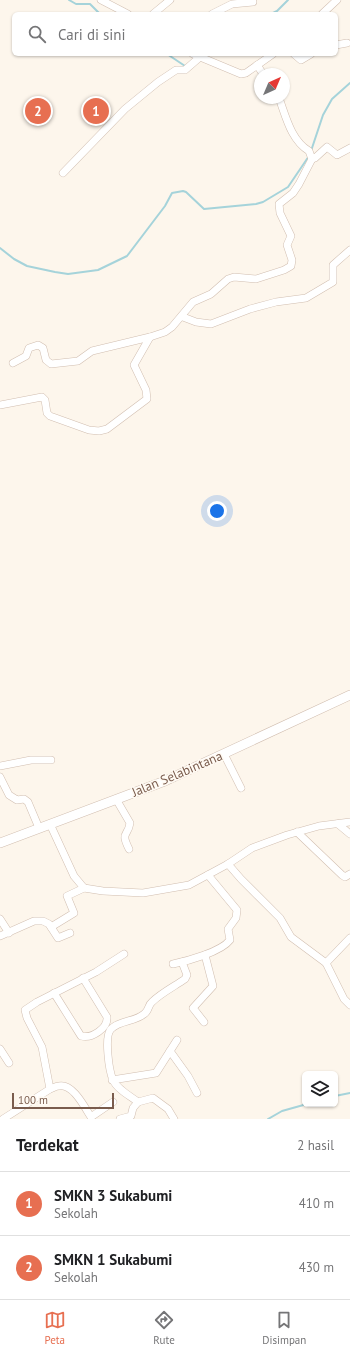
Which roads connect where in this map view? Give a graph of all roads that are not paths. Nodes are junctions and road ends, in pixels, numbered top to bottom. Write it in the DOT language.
graph roads {
  1 [pos="101,0"];
  2 [pos="170,0"];
  3 [pos="337,0"];
  4 [pos="253,2"];
  5 [pos="124,12"];
  6 [pos="155,12"];
  7 [pos="216,12"];
  8 [pos="324,12"];
  9 [pos="347,43"];
  10 [pos="338,45"];
  11 [pos="270,56"];
  12 [pos="296,56"];
  13 [pos="308,56"];
  14 [pos="200,57"];
  15 [pos="256,66"];
  16 [pos="281,104"];
  17 [pos="350,148"];
  18 [pos="312,158"];
  19 [pos="63,173"];
  20 [pos="350,250"];
  21 [pos="183,317"];
  22 [pos="150,337"];
  23 [pos="13,363"];
  24 [pos="0,405"];
  25 [pos="350,695"];
  26 [pos="224,754"];
  27 [pos="50,760"];
  28 [pos="0,766"];
  29 [pos="0,777"];
  30 [pos="241,788"];
  31 [pos="116,799"];
  32 [pos="350,822"];
  33 [pos="50,824"];
  34 [pos="338,824"];
  35 [pos="39,828"];
  36 [pos="297,832"];
  37 [pos="350,834"];
  38 [pos="0,843"];
  39 [pos="129,849"];
  40 [pos="228,864"];
  41 [pos="208,874"];
  42 [pos="350,874"];
  43 [pos="84,888"];
  44 [pos="0,920"];
  45 [pos="51,927"];
  46 [pos="10,933"];
  47 [pos="70,933"];
  48 [pos="0,936"];
  49 [pos="350,938"];
  50 [pos="124,954"];
  51 [pos="205,955"];
  52 [pos="182,962"];
  53 [pos="326,963"];
  54 [pos="173,964"];
  55 [pos="83,978"];
  56 [pos="54,993"];
  57 [pos="350,1005"];
  58 [pos="204,1022"];
  59 [pos="177,1040"];
  60 [pos="0,1049"];
  61 [pos="170,1051"];
  62 [pos="9,1063"];
  63 [pos="112,1080"];
  64 [pos="50,1089"];
  65 [pos="196,1093"];
  66 [pos="113,1102"];
  67 [pos="138,1102"];
  68 [pos="92,1118"];
  69 [pos="3,1119"];
  70 [pos="120,1119"];
  71 [pos="174,1119"];
  1 -- 5 [label="street"];
  2 -- 6 [label="street"];
  3 -- 8 [label="street"];
  4 -- 7 [label="street"];
  9 -- 10 [label="street"];
  11 -- 15 [label="street"];
  12 -- 13 [label="street"];
  14 -- 15 [label="street"];
  14 -- 19 [label="street"];
  16 -- 18 [label="street"];
  17 -- 18 [label="street"];
  18 -- 21 [label="street"];
  20 -- 21 [label="street"];
  21 -- 22 [label="street"];
  22 -- 23 [label="street"];
  22 -- 24 [label="street"];
  25 -- 26 [label="street, Jalan Selabintana"];
  26 -- 30 [label="street"];
  26 -- 31 [label="street, Jalan Selabintana"];
  27 -- 28 [label="street"];
  29 -- 35 [label="street"];
  31 -- 33 [label="street, Jalan Selabintana"];
  31 -- 39 [label="street"];
  32 -- 34 [label="street"];
  33 -- 35 [label="street, Jalan Selabintana"];
  33 -- 43 [label="street"];
  34 -- 36 [label="street"];
  34 -- 37 [label="street"];
  35 -- 38 [label="street, Jalan Selabintana"];
  36 -- 40 [label="street"];
  36 -- 42 [label="street"];
  40 -- 41 [label="street"];
  40 -- 53 [label="street"];
  41 -- 43 [label="street"];
  41 -- 51 [label="street"];
  43 -- 45 [label="street"];
  44 -- 46 [label="street"];
  45 -- 46 [label="street"];
  45 -- 47 [label="street"];
  46 -- 48 [label="street"];
  49 -- 53 [label="street"];
  50 -- 55 [label="street"];
  51 -- 52 [label="street"];
  51 -- 58 [label="street"];
  52 -- 54 [label="street"];
  52 -- 63 [label="street"];
  53 -- 57 [label="street"];
  55 -- 56 [label="street"];
  55 -- 56 [label="street"];
  56 -- 64 [label="street"];
  59 -- 61 [label="street"];
  60 -- 62 [label="street"];
  61 -- 63 [label="street"];
  61 -- 65 [label="street"];
  63 -- 67 [label="street"];
  64 -- 68 [label="street"];
  64 -- 69 [label="street"];
  66 -- 68 [label="street"];
  67 -- 70 [label="street"];
  67 -- 71 [label="street"];
}
